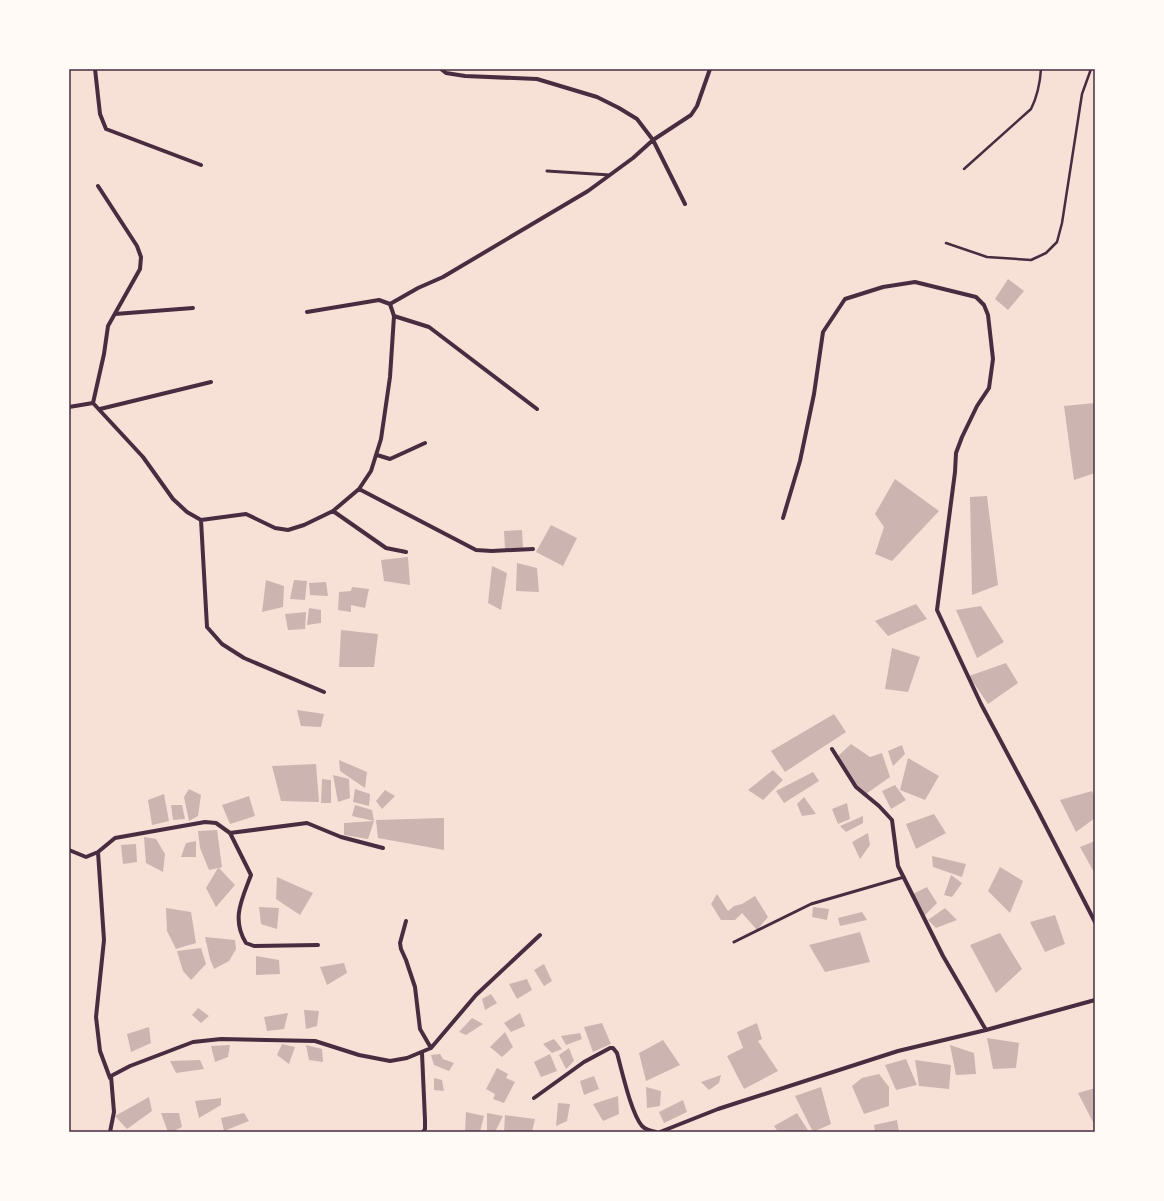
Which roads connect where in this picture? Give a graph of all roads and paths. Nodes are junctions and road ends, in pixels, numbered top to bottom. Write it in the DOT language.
graph roads {
  1 [pos="95,69"];
  2 [pos="441,69"];
  3 [pos="710,69"];
  4 [pos="1041,69"];
  5 [pos="1091,69"];
  6 [pos="653,140"];
  7 [pos="201,165"];
  8 [pos="964,170"];
  9 [pos="547,171"];
  10 [pos="610,175"];
  11 [pos="98,186"];
  12 [pos="685,204"];
  13 [pos="946,243"];
  14 [pos="390,304"];
  15 [pos="193,308"];
  16 [pos="307,312"];
  17 [pos="115,314"];
  18 [pos="394,316"];
  19 [pos="211,382"];
  20 [pos="93,403"];
  21 [pos="69,407"];
  22 [pos="100,409"];
  23 [pos="537,409"];
  24 [pos="425,443"];
  25 [pos="377,455"];
  26 [pos="359,489"];
  27 [pos="333,511"];
  28 [pos="784,518"];
  29 [pos="202,520"];
  30 [pos="533,549"];
  31 [pos="406,552"];
  32 [pos="324,692"];
  33 [pos="832,749"];
  34 [pos="230,833"];
  35 [pos="383,848"];
  36 [pos="69,850"];
  37 [pos="98,852"];
  38 [pos="904,877"];
  39 [pos="406,921"];
  40 [pos="1095,922"];
  41 [pos="540,935"];
  42 [pos="734,942"];
  43 [pos="318,945"];
  44 [pos="1095,1000"];
  45 [pos="986,1030"];
  46 [pos="431,1048"];
  47 [pos="422,1053"];
  48 [pos="110,1078"];
  49 [pos="534,1098"];
  50 [pos="110,1132"];
  51 [pos="423,1132"];
  52 [pos="656,1132"];
  53 [pos="660,1132"];
  1 -- 7 [label="street"];
  2 -- 6 [label="street"];
  3 -- 6 [label="street"];
  4 -- 8 [label="path"];
  5 -- 13 [label="path"];
  6 -- 10 [label="street"];
  6 -- 12 [label="street"];
  9 -- 10 [label="lane"];
  10 -- 14 [label="street"];
  11 -- 17 [label="street"];
  14 -- 16 [label="street"];
  14 -- 18 [label="street"];
  15 -- 17 [label="street"];
  17 -- 20 [label="street"];
  18 -- 23 [label="street"];
  18 -- 25 [label="street"];
  19 -- 22 [label="street"];
  20 -- 21 [label="street"];
  20 -- 22 [label="street"];
  22 -- 29 [label="street"];
  24 -- 25 [label="street"];
  25 -- 26 [label="street"];
  26 -- 27 [label="street"];
  26 -- 30 [label="street"];
  27 -- 29 [label="street"];
  27 -- 31 [label="street"];
  28 -- 40 [label="street"];
  29 -- 32 [label="street"];
  33 -- 38 [label="street"];
  34 -- 35 [label="street"];
  34 -- 37 [label="street"];
  34 -- 43 [label="street"];
  36 -- 37 [label="street"];
  37 -- 48 [label="street"];
  38 -- 42 [label="lane"];
  38 -- 45 [label="street"];
  39 -- 46 [label="street"];
  41 -- 46 [label="street"];
  44 -- 45 [label="street"];
  45 -- 53 [label="street"];
  46 -- 47 [label="street"];
  47 -- 48 [label="street"];
  47 -- 51 [label="street"];
  48 -- 50 [label="street"];
  49 -- 52 [label="street"];
}
